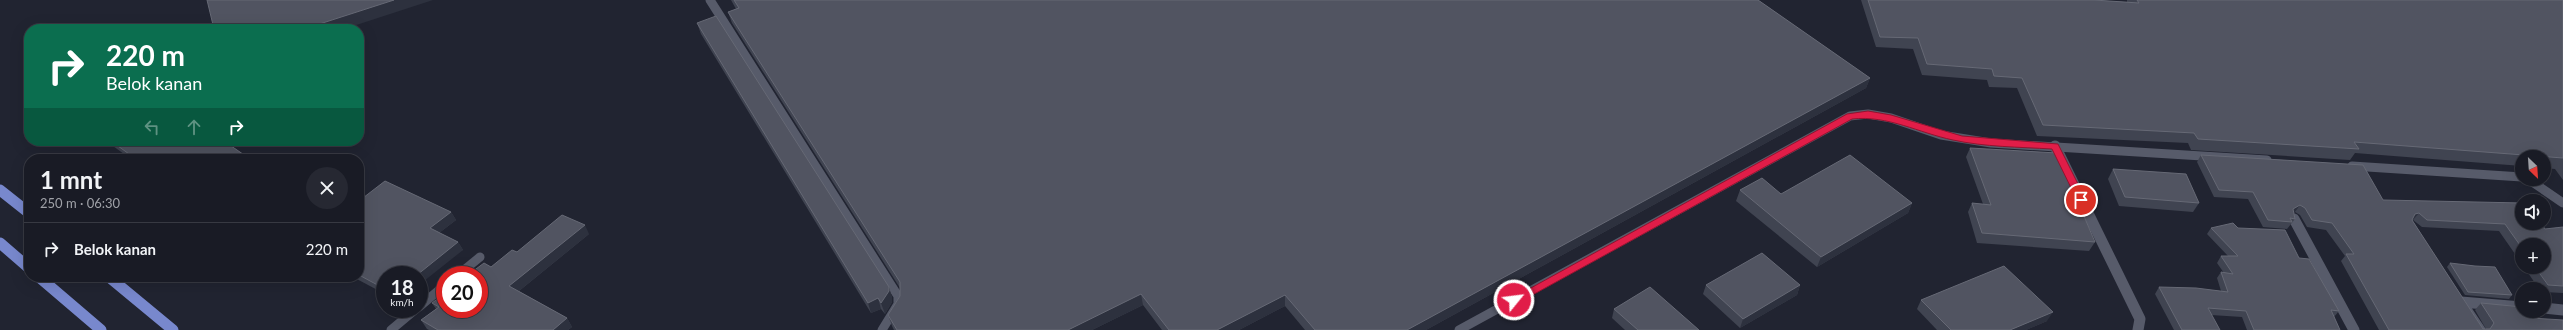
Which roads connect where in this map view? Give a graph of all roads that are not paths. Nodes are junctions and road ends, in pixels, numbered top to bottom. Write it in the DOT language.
graph roads {
  1 [pos="710,0"];
  2 [pos="2055,146"];
  3 [pos="2275,160"];
  4 [pos="2338,165"];
  5 [pos="2515,177"];
  6 [pos="2538,186"];
  7 [pos="0,190"];
  8 [pos="2563,203"];
  9 [pos="24,209"];
  10 [pos="2294,219"];
  11 [pos="0,243"];
  12 [pos="480,257"];
  13 [pos="24,264"];
  14 [pos="469,266"];
  15 [pos="45,282"];
  16 [pos="115,282"];
  17 [pos="2453,290"];
  18 [pos="436,293"];
  19 [pos="428,300"];
  20 [pos="2461,302"];
  21 [pos="2515,306"];
  22 [pos="2551,309"];
  23 [pos="2563,310"];
  24 [pos="405,318"];
  25 [pos="101,330"];
  26 [pos="173,330"];
  27 [pos="391,330"];
  28 [pos="882,330"];
  29 [pos="1459,330"];
  30 [pos="2138,330"];
  31 [pos="2354,330"];
  32 [pos="2480,330"];
  1 -- 28 [label="lane"];
  2 -- 3 [label="lane"];
  2 -- 29 [label="lane"];
  2 -- 30 [label="street"];
  4 -- 5 [label="lane"];
  6 -- 8 [label="lane"];
  7 -- 9 [label="highway"];
  10 -- 31 [label="street"];
  11 -- 13 [label="highway"];
  12 -- 14 [label="lane"];
  15 -- 25 [label="highway"];
  16 -- 26 [label="highway"];
  17 -- 20 [label="street"];
  18 -- 19 [label="lane"];
  20 -- 21 [label="street"];
  20 -- 32 [label="street"];
  22 -- 23 [label="street"];
  24 -- 27 [label="lane"];
}
